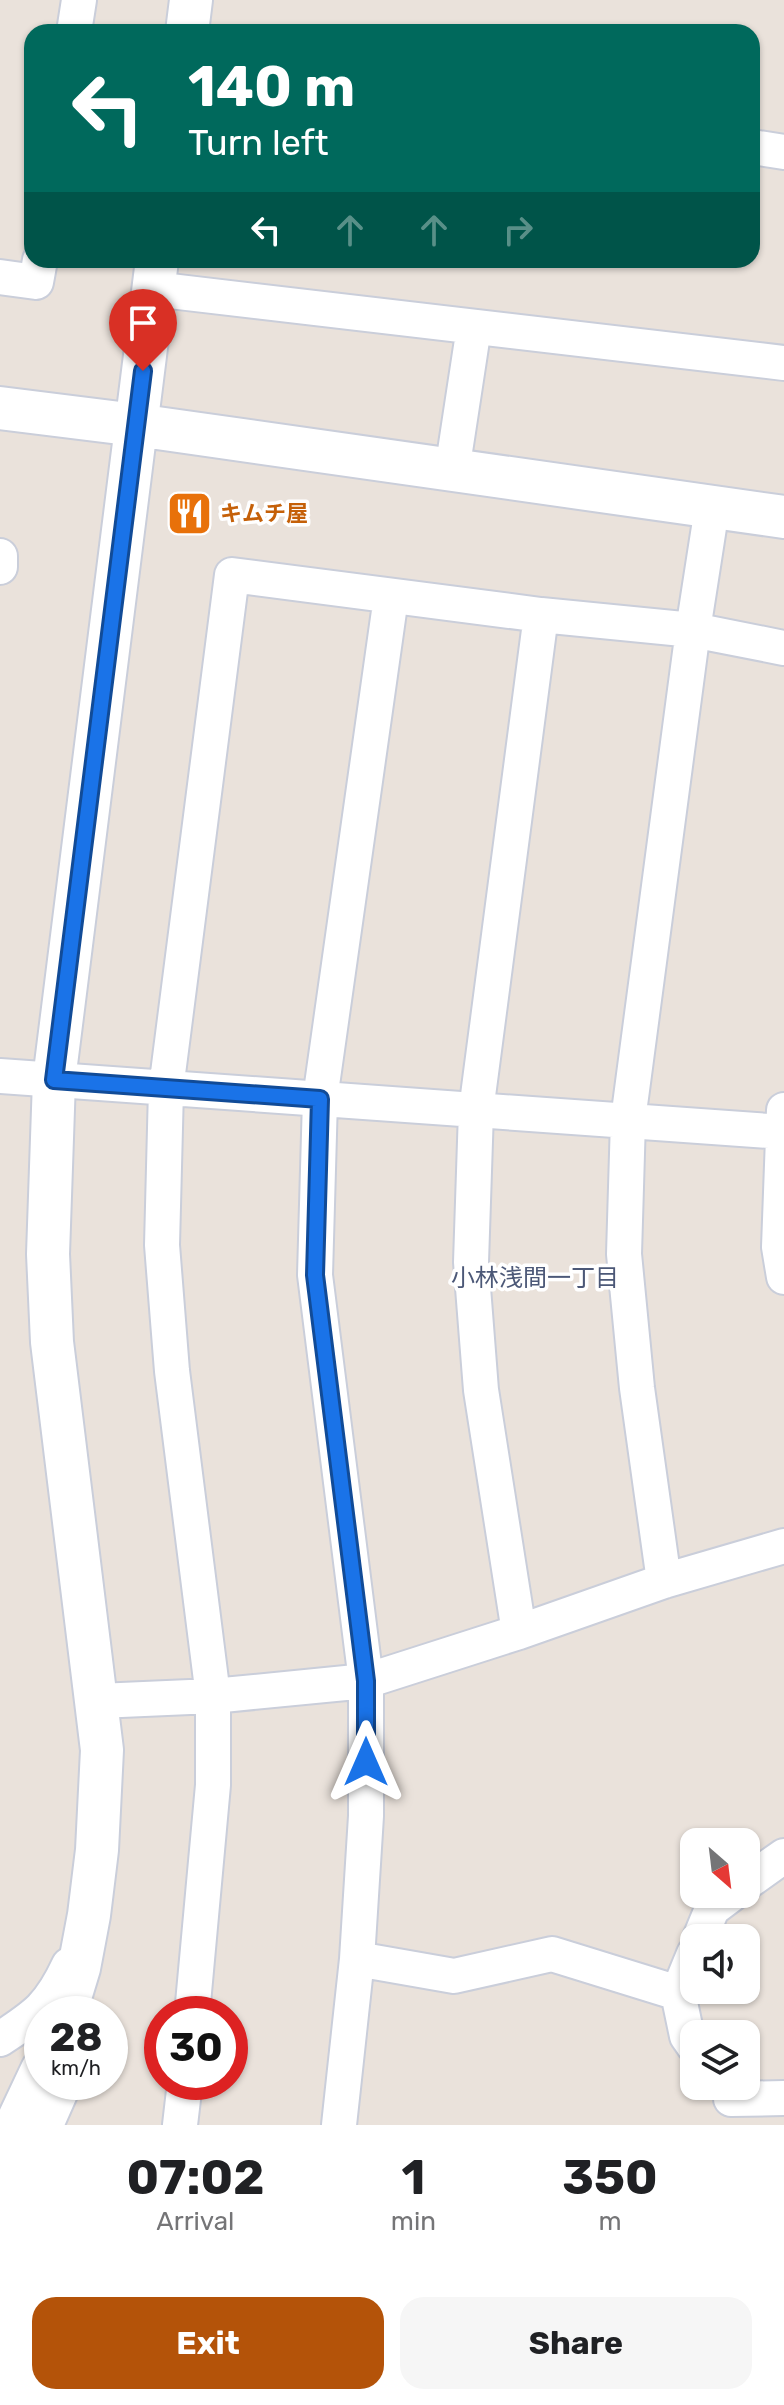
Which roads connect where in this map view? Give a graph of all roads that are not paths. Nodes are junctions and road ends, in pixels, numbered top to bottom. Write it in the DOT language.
graph roads {
  1 [pos="79,0"];
  2 [pos="191,0"];
  3 [pos="75,24"];
  4 [pos="188,24"];
  5 [pos="760,148"];
  6 [pos="784,152"];
  7 [pos="39,268"];
  8 [pos="155,275"];
  9 [pos="0,277"];
  10 [pos="474,327"];
  11 [pos="784,363"];
  12 [pos="0,408"];
  13 [pos="136,425"];
  14 [pos="452,471"];
  15 [pos="712,508"];
  16 [pos="784,517"];
  17 [pos="0,556"];
  18 [pos="0,567"];
  19 [pos="391,597"];
  20 [pos="541,615"];
  21 [pos="693,630"];
  22 [pos="784,648"];
  23 [pos="0,1076"];
  24 [pos="54,1080"];
  25 [pos="166,1089"];
  26 [pos="320,1099"];
  27 [pos="476,1111"];
  28 [pos="628,1120"];
  29 [pos="783,1120"];
  30 [pos="784,1277"];
  31 [pos="784,1546"];
  32 [pos="664,1581"];
  33 [pos="519,1632"];
  34 [pos="366,1681"];
  35 [pos="213,1696"];
  36 [pos="98,1701"];
  37 [pos="784,1856"];
  38 [pos="760,1873"];
  39 [pos="83,1948"];
  40 [pos="357,1959"];
  41 [pos="680,1988"];
  42 [pos="678,1993"];
  43 [pos="70,1996"];
  44 [pos="80,1996"];
  45 [pos="194,1996"];
  46 [pos="684,2020"];
  47 [pos="0,2039"];
  48 [pos="784,2098"];
  49 [pos="28,2100"];
  50 [pos="57,2100"];
  51 [pos="183,2100"];
  52 [pos="725,2103"];
  53 [pos="16,2125"];
  54 [pos="46,2125"];
  55 [pos="180,2125"];
  56 [pos="339,2125"];
  1 -- 3 [label="street"];
  2 -- 4 [label="street"];
  5 -- 6 [label="street"];
  7 -- 9 [label="street"];
  8 -- 10 [label="street"];
  8 -- 13 [label="street"];
  10 -- 11 [label="street"];
  10 -- 14 [label="street"];
  12 -- 13 [label="street"];
  13 -- 14 [label="street"];
  13 -- 24 [label="street"];
  14 -- 15 [label="street"];
  15 -- 16 [label="street"];
  15 -- 21 [label="street"];
  17 -- 18 [label="street"];
  19 -- 20 [label="street"];
  19 -- 25 [label="street"];
  19 -- 26 [label="street"];
  20 -- 21 [label="street"];
  20 -- 27 [label="street"];
  21 -- 22 [label="street"];
  21 -- 28 [label="street"];
  23 -- 24 [label="street"];
  24 -- 25 [label="street"];
  24 -- 36 [label="street"];
  25 -- 26 [label="street"];
  25 -- 35 [label="street"];
  26 -- 27 [label="street"];
  26 -- 34 [label="street"];
  27 -- 28 [label="street"];
  27 -- 33 [label="street"];
  28 -- 29 [label="street"];
  28 -- 32 [label="street"];
  29 -- 30 [label="street"];
  31 -- 32 [label="street"];
  32 -- 33 [label="street"];
  33 -- 34 [label="street"];
  34 -- 35 [label="street"];
  34 -- 40 [label="street"];
  35 -- 36 [label="street"];
  35 -- 45 [label="street"];
  36 -- 39 [label="street"];
  37 -- 38 [label="street"];
  39 -- 43 [label="street"];
  39 -- 44 [label="street"];
  39 -- 47 [label="street"];
  40 -- 42 [label="street"];
  40 -- 56 [label="street"];
  41 -- 42 [label="street"];
  42 -- 46 [label="street"];
  48 -- 52 [label="street"];
  49 -- 53 [label="street"];
  50 -- 54 [label="street"];
  51 -- 55 [label="street"];
}
